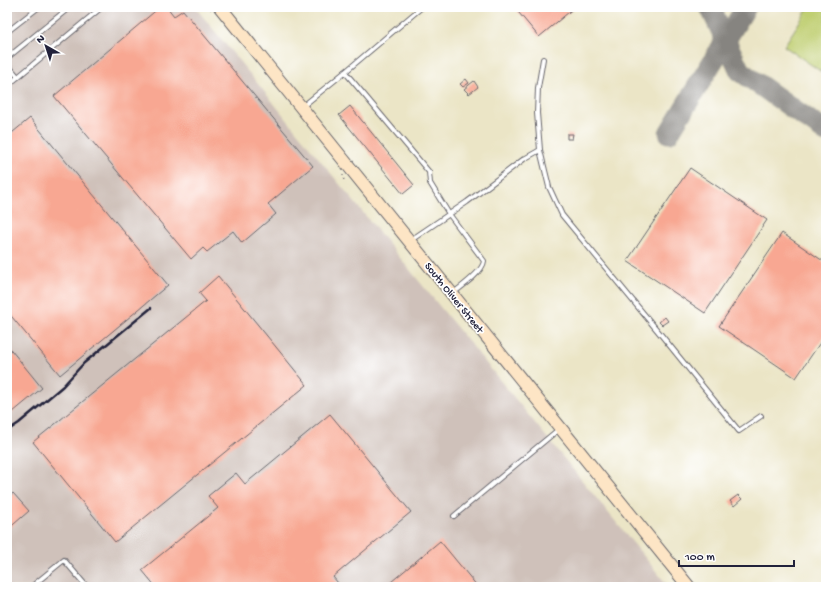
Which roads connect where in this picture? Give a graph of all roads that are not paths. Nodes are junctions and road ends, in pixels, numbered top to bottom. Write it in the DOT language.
graph roads {
  1 [pos="38,7"];
  2 [pos="70,7"];
  3 [pos="102,7"];
  4 [pos="220,7"];
  5 [pos="422,7"];
  6 [pos="7,32"];
  7 [pos="7,58"];
  8 [pos="543,59"];
  9 [pos="7,64"];
  10 [pos="346,72"];
  11 [pos="18,77"];
  12 [pos="7,86"];
  13 [pos="301,108"];
  14 [pos="540,150"];
  15 [pos="449,214"];
  16 [pos="410,241"];
  17 [pos="452,294"];
  18 [pos="761,416"];
  19 [pos="560,428"];
  20 [pos="454,516"];
  21 [pos="31,587"];
  22 [pos="87,587"];
  23 [pos="689,587"];
  1 -- 6 [label="lane"];
  2 -- 7 [label="lane"];
  3 -- 11 [label="lane"];
  4 -- 13 [label="main road, South Oliver Street"];
  5 -- 10 [label="lane"];
  8 -- 14 [label="lane"];
  9 -- 11 [label="lane"];
  10 -- 13 [label="lane"];
  10 -- 15 [label="lane"];
  11 -- 12 [label="lane"];
  13 -- 16 [label="main road, South Oliver Street"];
  14 -- 15 [label="lane"];
  14 -- 18 [label="lane"];
  15 -- 16 [label="lane"];
  15 -- 17 [label="lane"];
  16 -- 17 [label="main road, South Oliver Street"];
  17 -- 19 [label="main road, South Oliver Street"];
  19 -- 20 [label="lane"];
  19 -- 23 [label="main road, South Oliver Street"];
  21 -- 22 [label="lane"];
}
